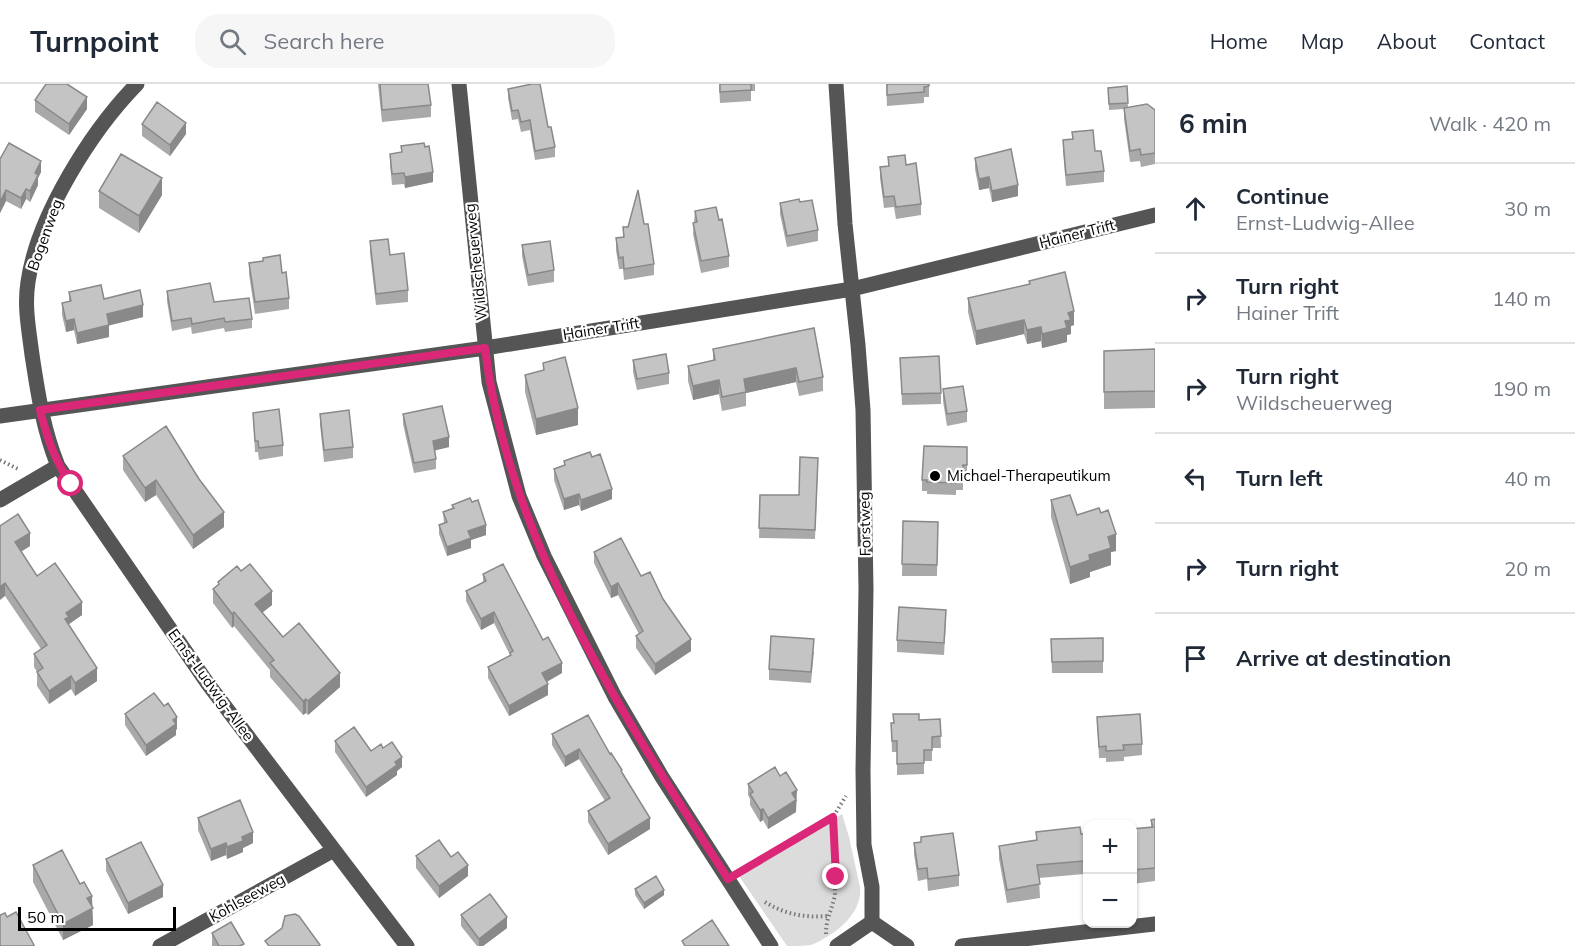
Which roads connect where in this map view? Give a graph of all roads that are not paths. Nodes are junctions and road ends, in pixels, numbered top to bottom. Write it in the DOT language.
graph roads {
  1 [pos="137,84"];
  2 [pos="459,84"];
  3 [pos="836,84"];
  4 [pos="1155,214"];
  5 [pos="852,289"];
  6 [pos="485,348"];
  7 [pos="40,410"];
  8 [pos="0,416"];
  9 [pos="58,466"];
  10 [pos="0,500"];
  11 [pos="334,850"];
  12 [pos="872,922"];
  13 [pos="1155,924"];
  14 [pos="832,942"];
  15 [pos="160,946"];
  16 [pos="407,946"];
  17 [pos="771,946"];
  18 [pos="907,946"];
  19 [pos="962,946"];
  1 -- 7 [label="street, Bogenweg"];
  2 -- 6 [label="street, Wildscheuerweg"];
  3 -- 5 [label="street, Forstweg"];
  4 -- 5 [label="street, Hainer Trift"];
  5 -- 6 [label="street, Hainer Trift"];
  5 -- 12 [label="street, Forstweg"];
  6 -- 7 [label="street, Hainer Trift"];
  6 -- 17 [label="street, Wildscheuerweg"];
  7 -- 8 [label="street, Hainer Trift"];
  7 -- 9 [label="street, Ernst-Ludwig-Allee"];
  9 -- 10 [label="street"];
  9 -- 11 [label="street, Ernst-Ludwig-Allee"];
  11 -- 15 [label="street, Kohlseeweg"];
  11 -- 16 [label="street, Ernst-Ludwig-Allee"];
  12 -- 14 [label="street"];
  12 -- 18 [label="street"];
  13 -- 19 [label="street"];
}
